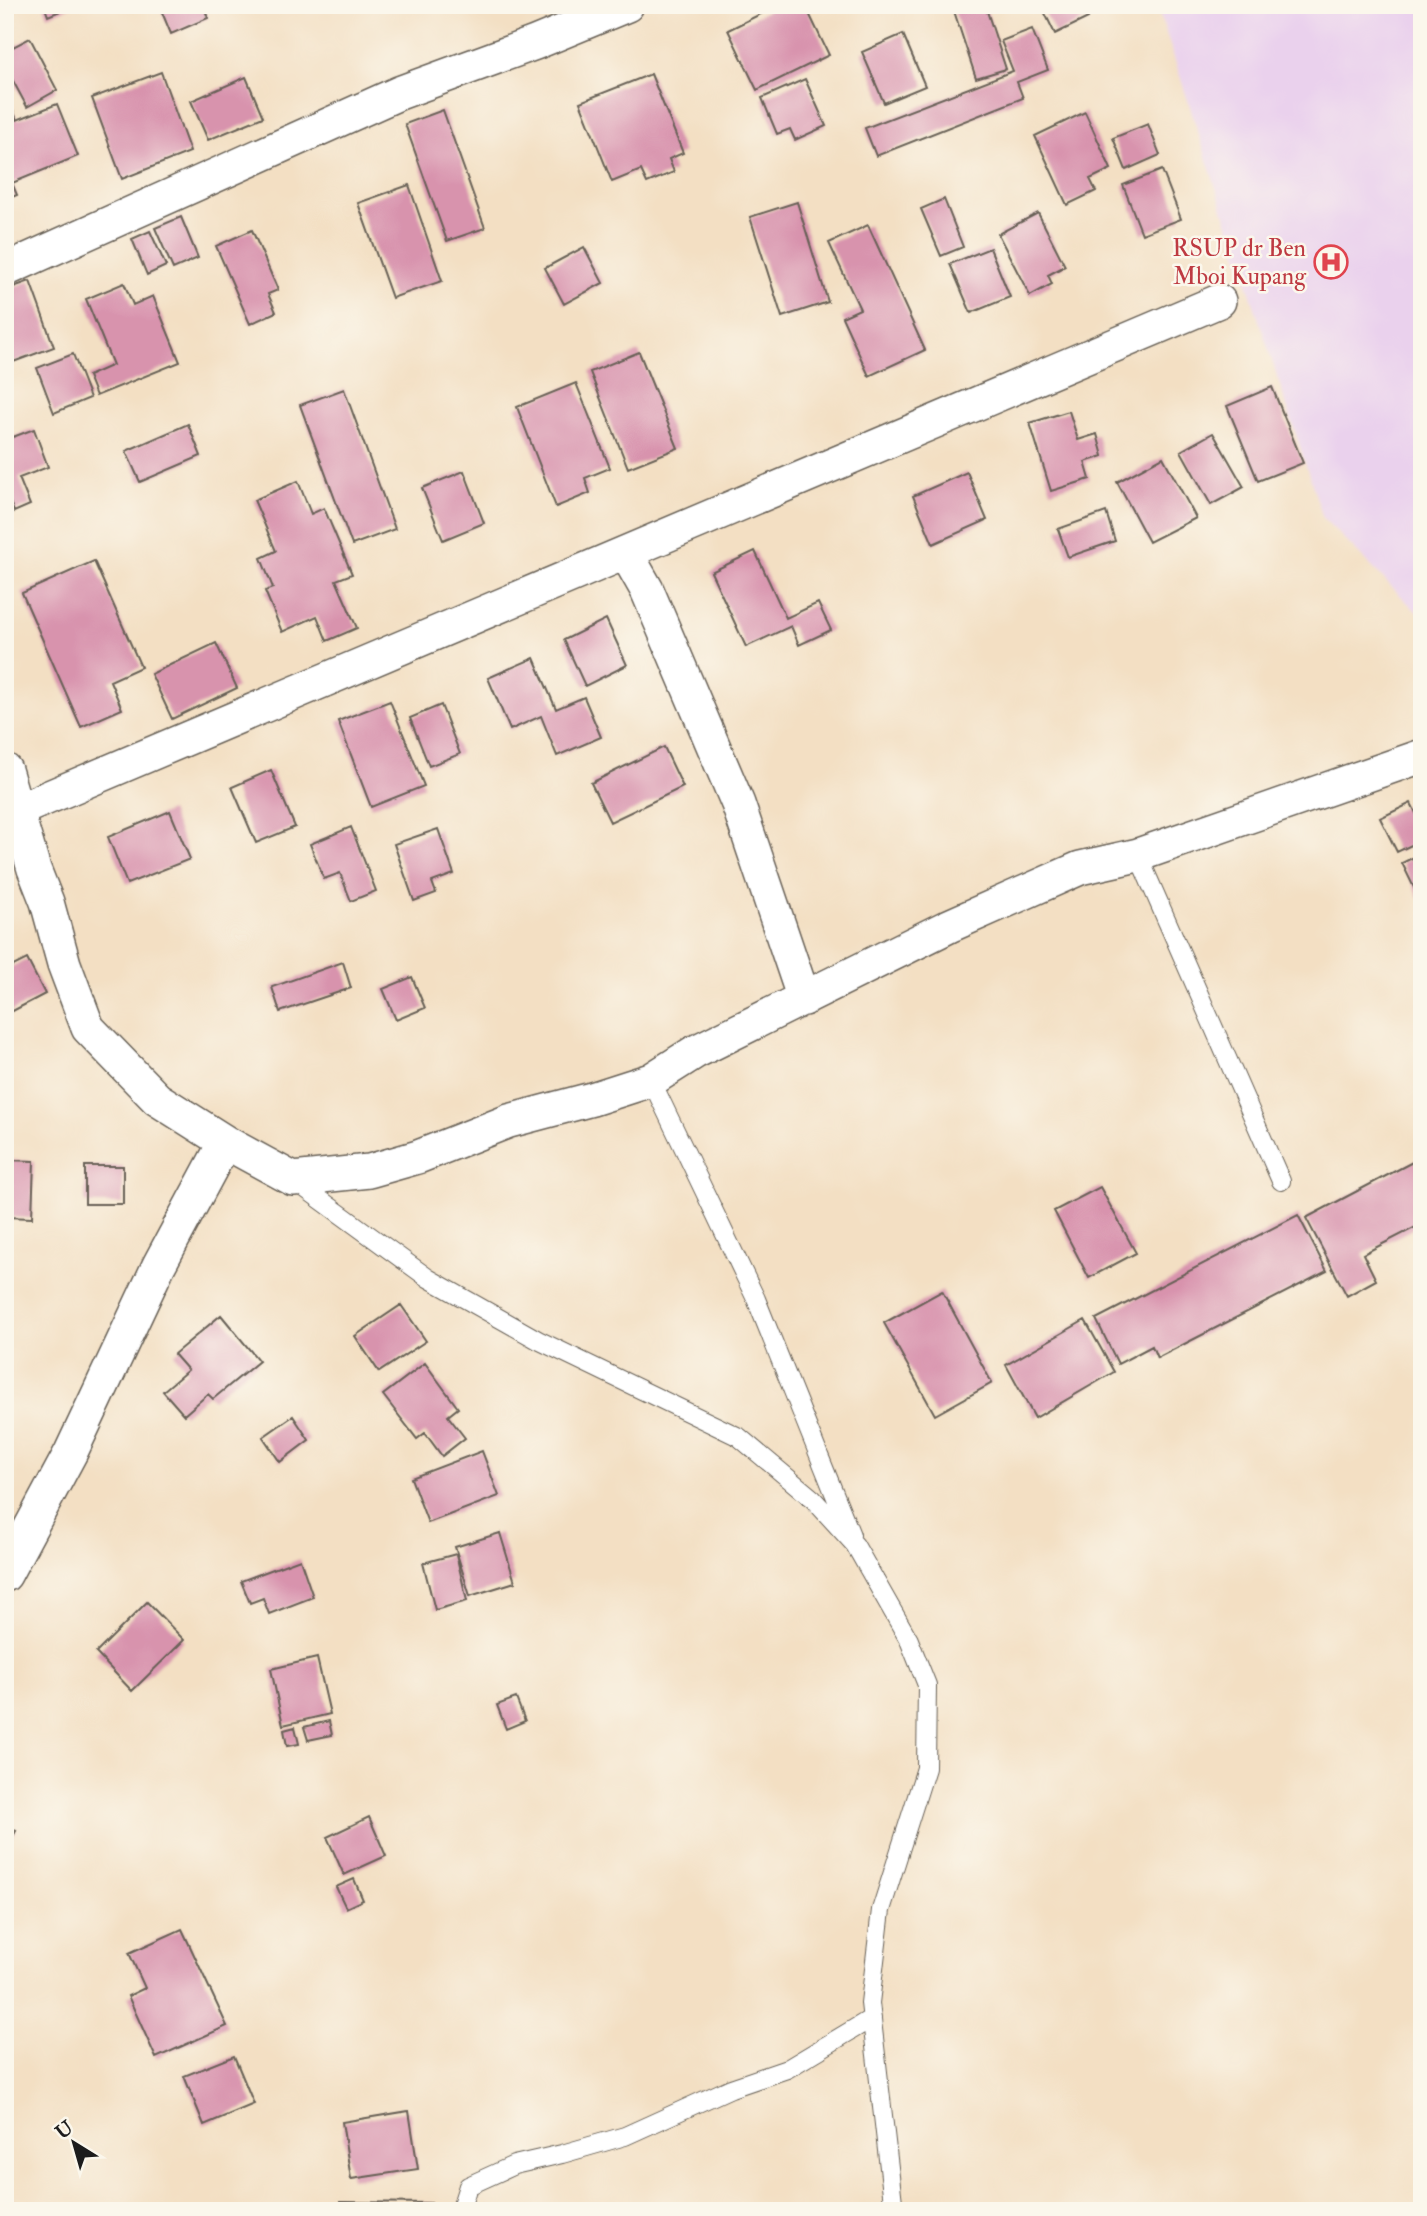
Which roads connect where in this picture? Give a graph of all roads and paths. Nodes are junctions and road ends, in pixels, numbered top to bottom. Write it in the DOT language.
graph roads {
  1 [pos="627,5"];
  2 [pos="5,270"];
  3 [pos="1219,300"];
  4 [pos="626,553"];
  5 [pos="1422,756"];
  6 [pos="5,770"];
  7 [pos="16,811"];
  8 [pos="1138,855"];
  9 [pos="804,999"];
  10 [pos="651,1080"];
  11 [pos="225,1142"];
  12 [pos="293,1180"];
  13 [pos="1281,1181"];
  14 [pos="855,1545"];
  15 [pos="5,1575"];
  16 [pos="872,2018"];
  17 [pos="460,2211"];
  18 [pos="894,2211"];
  1 -- 2 [label="street"];
  3 -- 4 [label="street"];
  4 -- 7 [label="street"];
  4 -- 9 [label="street"];
  5 -- 8 [label="street"];
  6 -- 7 [label="street"];
  7 -- 11 [label="street"];
  8 -- 9 [label="street"];
  8 -- 13 [label="lane"];
  9 -- 10 [label="street"];
  10 -- 12 [label="street"];
  10 -- 14 [label="lane"];
  11 -- 12 [label="street"];
  11 -- 15 [label="street"];
  12 -- 14 [label="lane"];
  14 -- 16 [label="lane"];
  16 -- 17 [label="lane"];
  16 -- 18 [label="lane"];
}
